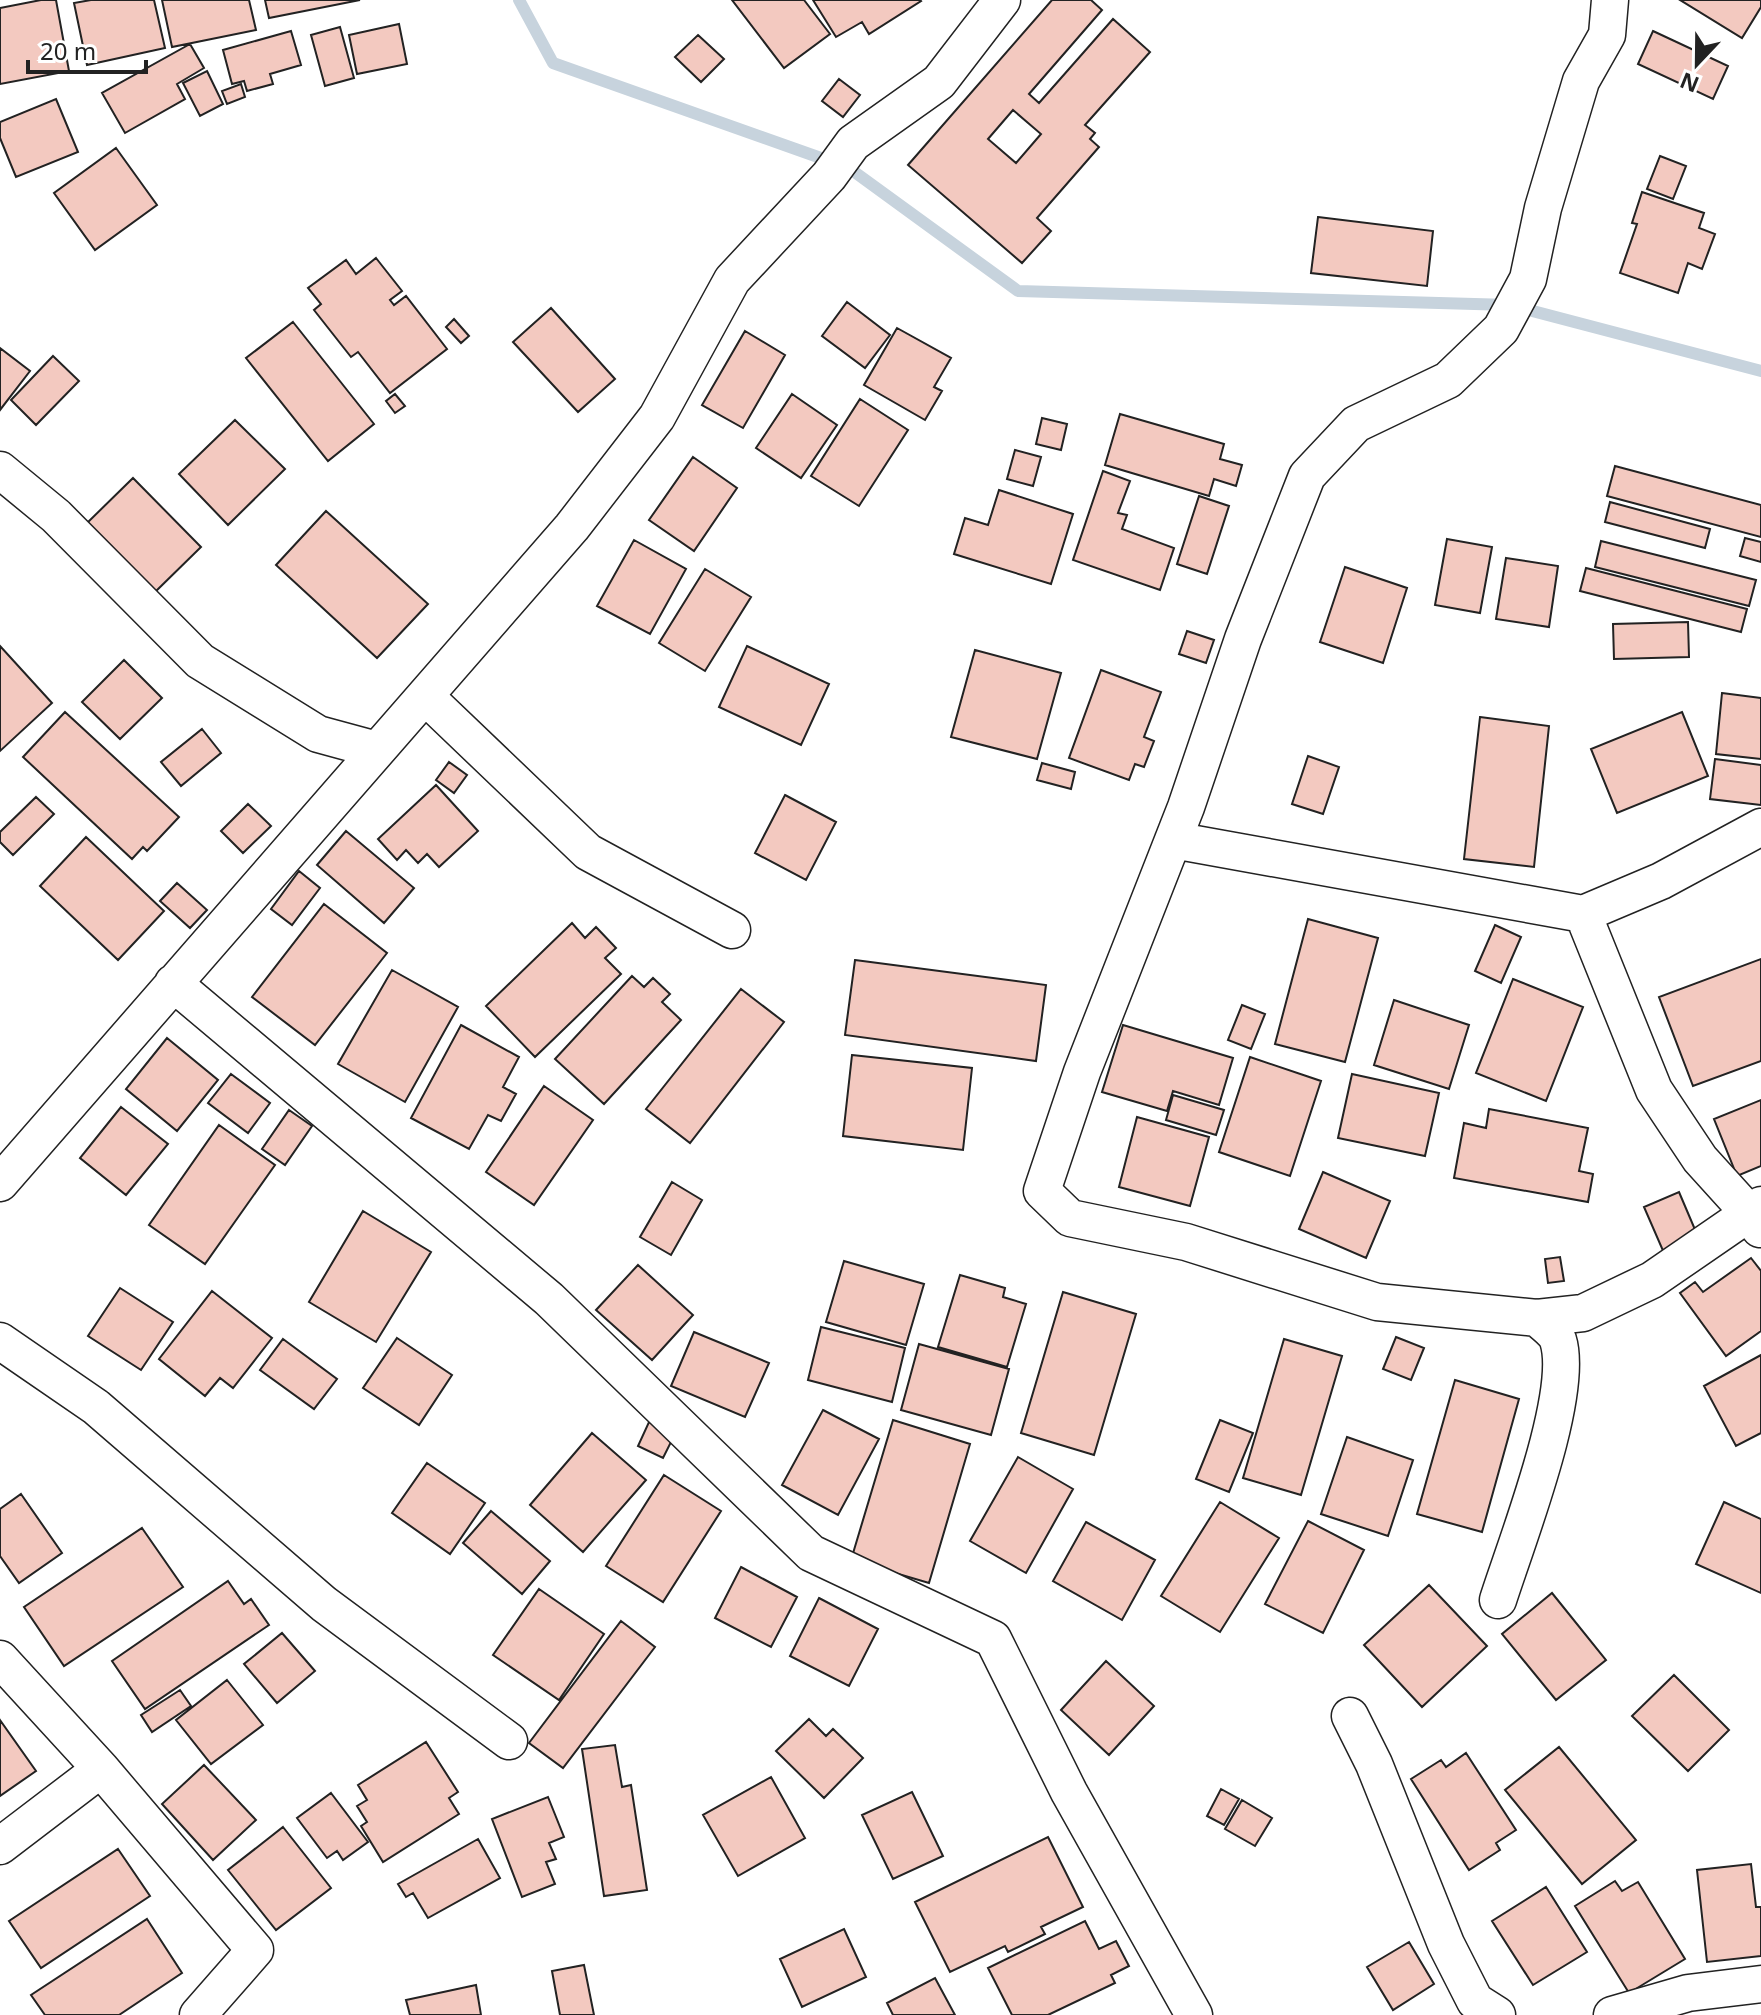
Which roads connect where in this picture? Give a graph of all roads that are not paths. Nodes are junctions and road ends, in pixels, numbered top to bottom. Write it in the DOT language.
graph roads {
  1 [pos="1002,0"];
  2 [pos="1610,0"];
  3 [pos="0,470"];
  4 [pos="425,696"];
  5 [pos="377,750"];
  6 [pos="1761,827"];
  7 [pos="1173,840"];
  8 [pos="1583,914"];
  9 [pos="732,930"];
  10 [pos="173,983"];
  11 [pos="0,1183"];
  12 [pos="1757,1216"];
  13 [pos="1537,1318"];
  14 [pos="0,1341"];
  15 [pos="1498,1600"];
  16 [pos="0,1659"];
  17 [pos="1350,1716"];
  18 [pos="509,1741"];
  19 [pos="101,1769"];
  20 [pos="0,1846"];
  21 [pos="1761,1984"];
  22 [pos="198,2015"];
  23 [pos="1194,2015"];
  24 [pos="1497,2015"];
  25 [pos="1612,2015"];
  1 -- 4 [label="street"];
  2 -- 7 [label="street"];
  3 -- 5 [label="street"];
  4 -- 5 [label="street"];
  4 -- 9 [label="street"];
  5 -- 10 [label="street"];
  6 -- 8 [label="street"];
  7 -- 8 [label="street"];
  7 -- 13 [label="street"];
  8 -- 12 [label="street"];
  10 -- 11 [label="street"];
  10 -- 23 [label="street"];
  12 -- 13 [label="street"];
  13 -- 15 [label="street"];
  14 -- 18 [label="street"];
  16 -- 19 [label="street"];
  17 -- 24 [label="street"];
  19 -- 20 [label="street"];
  19 -- 22 [label="street"];
  21 -- 25 [label="street"];
}
